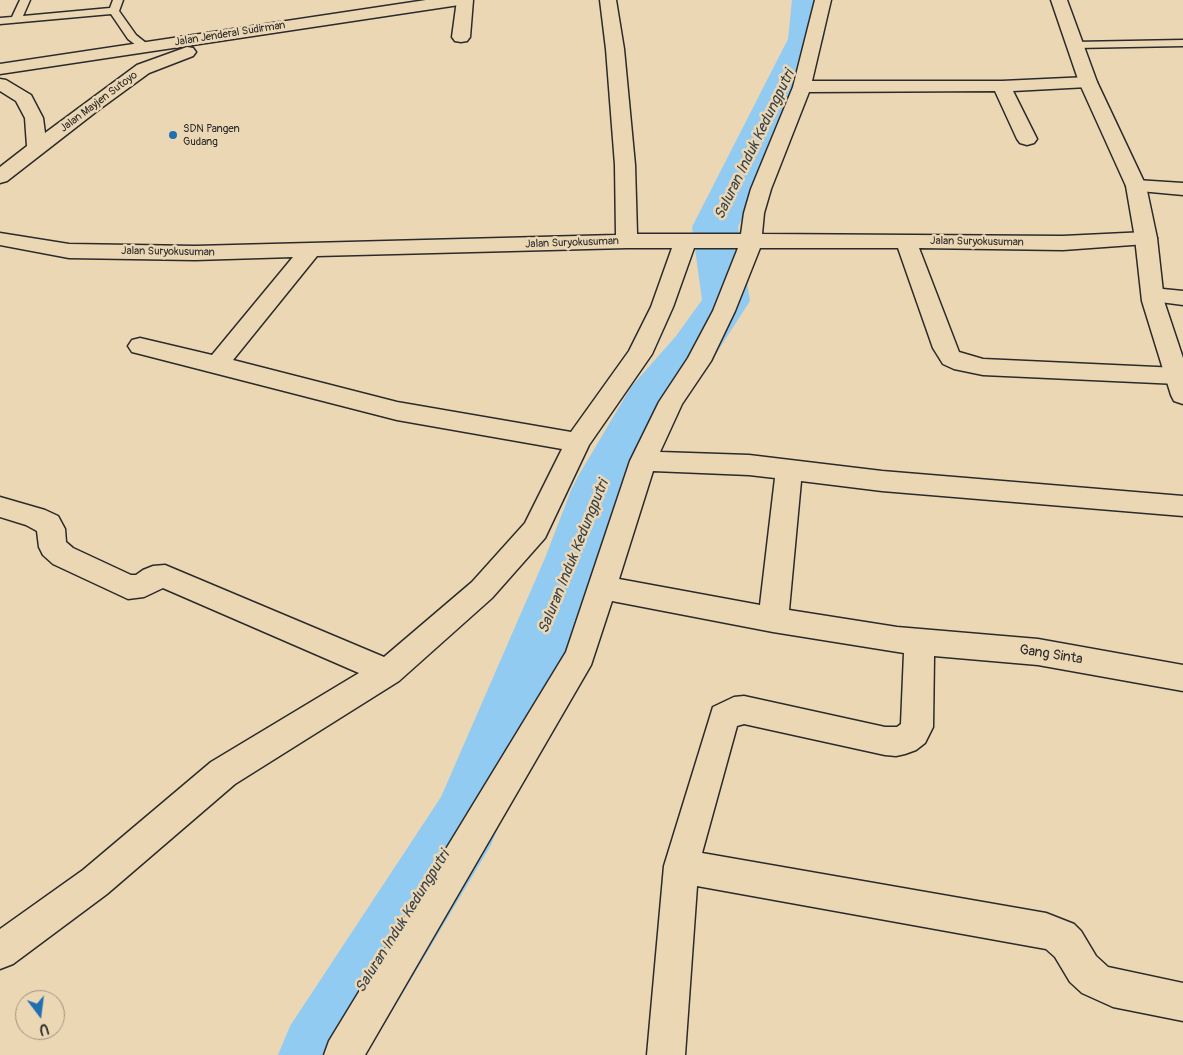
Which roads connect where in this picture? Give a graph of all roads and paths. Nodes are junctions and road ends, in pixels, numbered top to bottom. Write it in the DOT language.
graph roads {
  1 [pos="25,0"];
  2 [pos="118,0"];
  3 [pos="459,0"];
  4 [pos="465,0"];
  5 [pos="608,0"];
  6 [pos="823,0"];
  7 [pos="1059,0"];
  8 [pos="114,12"];
  9 [pos="16,20"];
  10 [pos="0,21"];
  11 [pos="265,29"];
  12 [pos="462,37"];
  13 [pos="1183,43"];
  14 [pos="1075,45"];
  15 [pos="146,47"];
  16 [pos="0,69"];
  17 [pos="1088,82"];
  18 [pos="0,84"];
  19 [pos="1002,86"];
  20 [pos="802,87"];
  21 [pos="1027,139"];
  22 [pos="37,149"];
  23 [pos="0,177"];
  24 [pos="1136,186"];
  25 [pos="1183,189"];
  26 [pos="1146,238"];
  27 [pos="0,239"];
  28 [pos="627,241"];
  29 [pos="906,241"];
  30 [pos="695,242"];
  31 [pos="743,242"];
  32 [pos="310,251"];
  33 [pos="1153,295"];
  34 [pos="1183,298"];
  35 [pos="140,346"];
  36 [pos="218,364"];
  37 [pos="1181,385"];
  38 [pos="578,442"];
  39 [pos="643,461"];
  40 [pos="789,471"];
  41 [pos="0,506"];
  42 [pos="1183,506"];
  43 [pos="602,587"];
  44 [pos="773,620"];
  45 [pos="919,642"];
  46 [pos="388,672"];
  47 [pos="1183,678"];
  48 [pos="681,866"];
  49 [pos="0,952"];
  50 [pos="1183,1002"];
  51 [pos="343,1055"];
  52 [pos="666,1055"];
  1 -- 9 [label="lane"];
  2 -- 8 [label="lane"];
  3 -- 11 [label="street, Jalan Jenderal Sudirman"];
  4 -- 12 [label="street"];
  5 -- 28 [label="street"];
  6 -- 20 [label="street"];
  7 -- 14 [label="street"];
  8 -- 9 [label="lane"];
  8 -- 15 [label="lane"];
  9 -- 10 [label="lane"];
  11 -- 15 [label="street, Jalan Jenderal Sudirman"];
  11 -- 22 [label="street, Jalan Mayjen Sutoyo"];
  13 -- 14 [label="lane"];
  14 -- 17 [label="street"];
  15 -- 16 [label="street, Jalan Jenderal Sudirman"];
  17 -- 19 [label="street"];
  17 -- 24 [label="street"];
  18 -- 22 [label="street"];
  19 -- 20 [label="street"];
  19 -- 21 [label="street"];
  20 -- 31 [label="street"];
  22 -- 23 [label="street, Jalan Mayjen Sutoyo"];
  24 -- 25 [label="street"];
  24 -- 26 [label="street"];
  26 -- 29 [label="street, Jalan Suryokusuman"];
  26 -- 33 [label="street"];
  27 -- 32 [label="street, Jalan Suryokusuman"];
  28 -- 30 [label="street, Jalan Suryokusuman"];
  28 -- 32 [label="street, Jalan Suryokusuman"];
  29 -- 31 [label="street, Jalan Suryokusuman"];
  29 -- 37 [label="street"];
  30 -- 31 [label="street, Jalan Suryokusuman"];
  30 -- 38 [label="street"];
  31 -- 39 [label="street"];
  32 -- 36 [label="street"];
  33 -- 34 [label="street"];
  33 -- 37 [label="street"];
  35 -- 36 [label="street"];
  36 -- 38 [label="street"];
  38 -- 46 [label="street"];
  39 -- 40 [label="street"];
  39 -- 43 [label="street"];
  40 -- 42 [label="street"];
  40 -- 44 [label="street"];
  41 -- 46 [label="street"];
  43 -- 44 [label="street, Gang Sinta"];
  43 -- 51 [label="street"];
  44 -- 45 [label="street, Gang Sinta"];
  45 -- 47 [label="street, Gang Sinta"];
  45 -- 48 [label="street"];
  46 -- 49 [label="street"];
  48 -- 50 [label="street"];
  48 -- 52 [label="street"];
}
